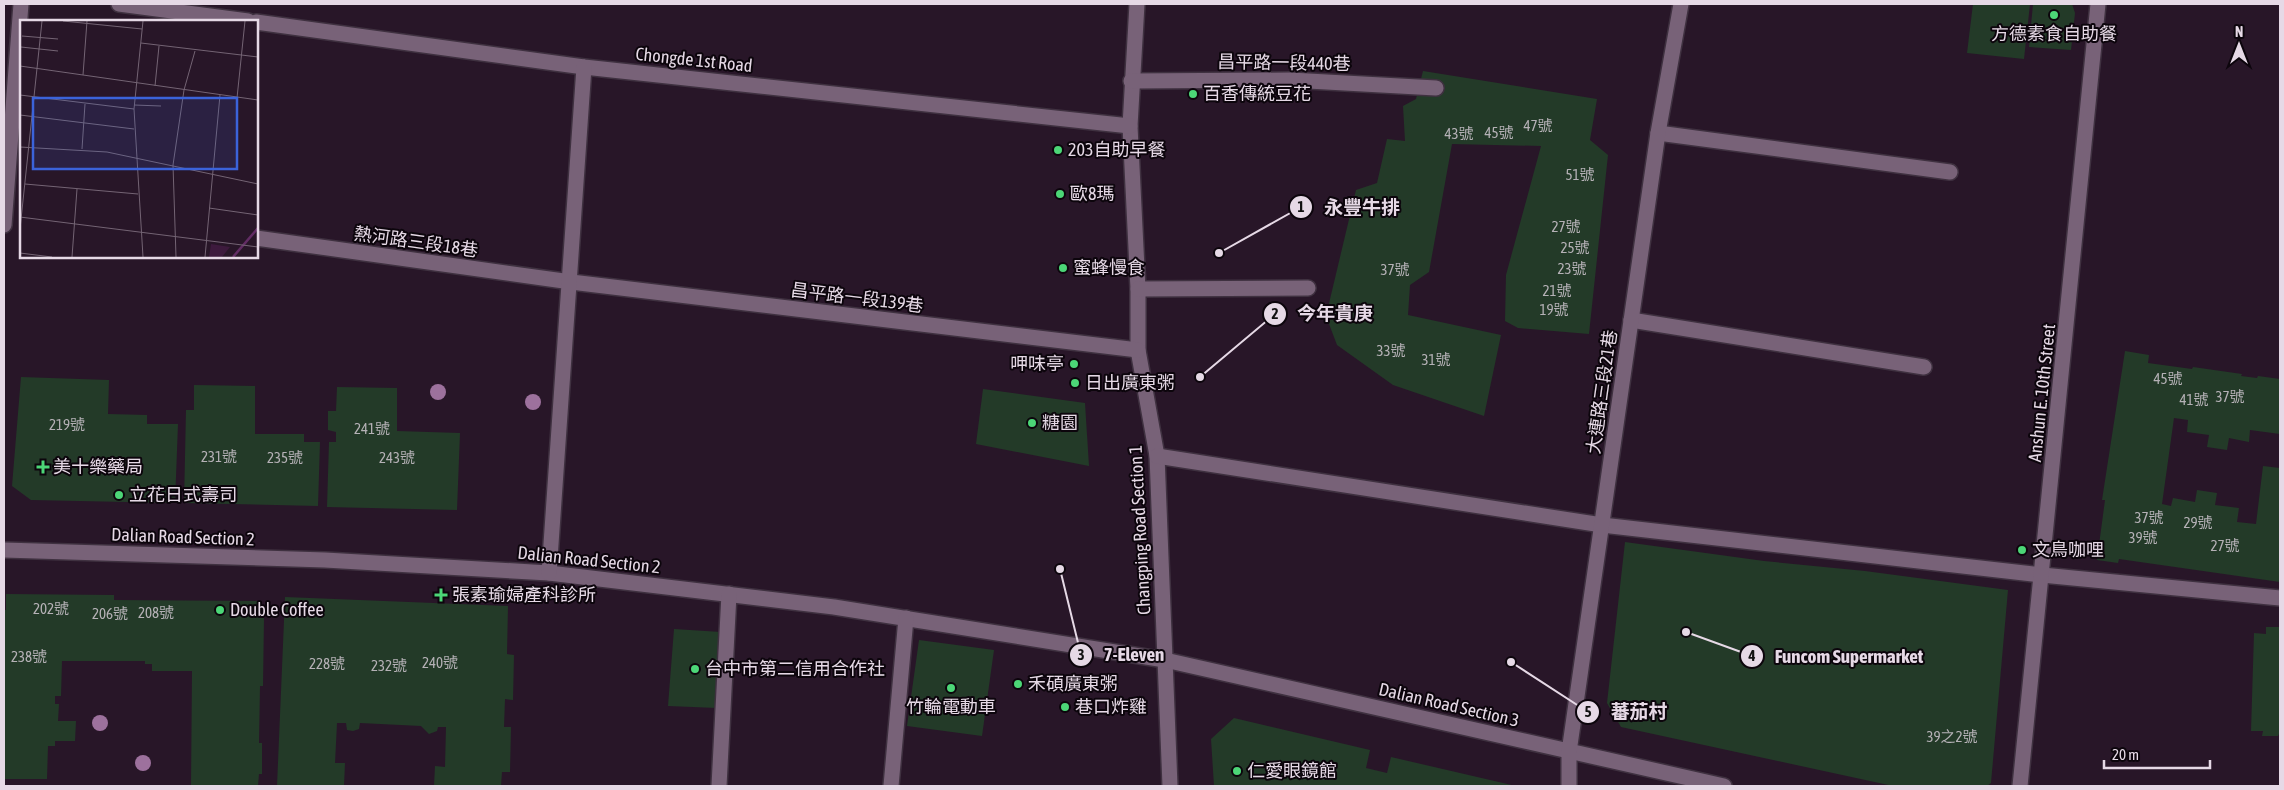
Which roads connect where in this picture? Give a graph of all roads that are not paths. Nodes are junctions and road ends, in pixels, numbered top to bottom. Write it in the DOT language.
graph roads {
  1 [pos="21,4"];
  2 [pos="118,4"];
  3 [pos="1137,4"];
  4 [pos="1681,4"];
  5 [pos="2098,4"];
  6 [pos="20,20"];
  7 [pos="240,20"];
  8 [pos="20,22"];
  9 [pos="258,22"];
  10 [pos="584,67"];
  11 [pos="1131,81"];
  12 [pos="1436,88"];
  13 [pos="1130,126"];
  14 [pos="1658,133"];
  15 [pos="1950,172"];
  16 [pos="10,203"];
  17 [pos="4,225"];
  18 [pos="258,238"];
  19 [pos="571,282"];
  20 [pos="1308,288"];
  21 [pos="1138,289"];
  22 [pos="1631,320"];
  23 [pos="1138,350"];
  24 [pos="1924,367"];
  25 [pos="1157,456"];
  26 [pos="1602,525"];
  27 [pos="4,550"];
  28 [pos="549,573"];
  29 [pos="2042,575"];
  30 [pos="729,594"];
  31 [pos="2280,598"];
  32 [pos="906,618"];
  33 [pos="1165,660"];
  34 [pos="1569,752"];
  35 [pos="719,786"];
  36 [pos="891,786"];
  37 [pos="1170,786"];
  38 [pos="1569,786"];
  39 [pos="1724,786"];
  40 [pos="2020,786"];
  1 -- 6 [label="street"];
  2 -- 7 [label="street"];
  3 -- 11 [label="street, Changping Road Section 1"];
  4 -- 14 [label="street, 大連路三段21巷"];
  5 -- 29 [label="street, Anshun E. 10th Street"];
  8 -- 16 [label="street"];
  9 -- 10 [label="street, Chongde 1st Road"];
  10 -- 13 [label="street, Chongde 1st Road"];
  10 -- 19 [label="street"];
  11 -- 12 [label="street, 昌平路一段440巷"];
  11 -- 13 [label="street, Changping Road Section 1"];
  13 -- 21 [label="street, Changping Road Section 1"];
  14 -- 15 [label="street"];
  14 -- 22 [label="street, 大連路三段21巷"];
  16 -- 17 [label="street"];
  18 -- 19 [label="street, 熱河路三段18巷"];
  19 -- 23 [label="street, 昌平路一段139巷"];
  19 -- 28 [label="street"];
  20 -- 21 [label="street"];
  21 -- 23 [label="street, Changping Road Section 1"];
  22 -- 24 [label="street"];
  22 -- 26 [label="street, 大連路三段21巷"];
  23 -- 25 [label="street, Changping Road Section 1"];
  25 -- 26 [label="street"];
  25 -- 33 [label="street, Changping Road Section 1"];
  26 -- 29 [label="street"];
  26 -- 34 [label="street, 大連路三段21巷"];
  27 -- 28 [label="street, Dalian Road Section 2"];
  28 -- 30 [label="street, Dalian Road Section 2"];
  29 -- 31 [label="street"];
  29 -- 40 [label="street, Anshun E. 10th Street"];
  30 -- 32 [label="street, Dalian Road Section 2"];
  30 -- 35 [label="street"];
  32 -- 33 [label="street, Dalian Road Section 2"];
  32 -- 36 [label="street"];
  33 -- 34 [label="street, Dalian Road Section 3"];
  33 -- 37 [label="street, Changping Road Section 1"];
  34 -- 38 [label="street, 大連路三段21巷"];
  34 -- 39 [label="street, Dalian Road Section 3"];
}
